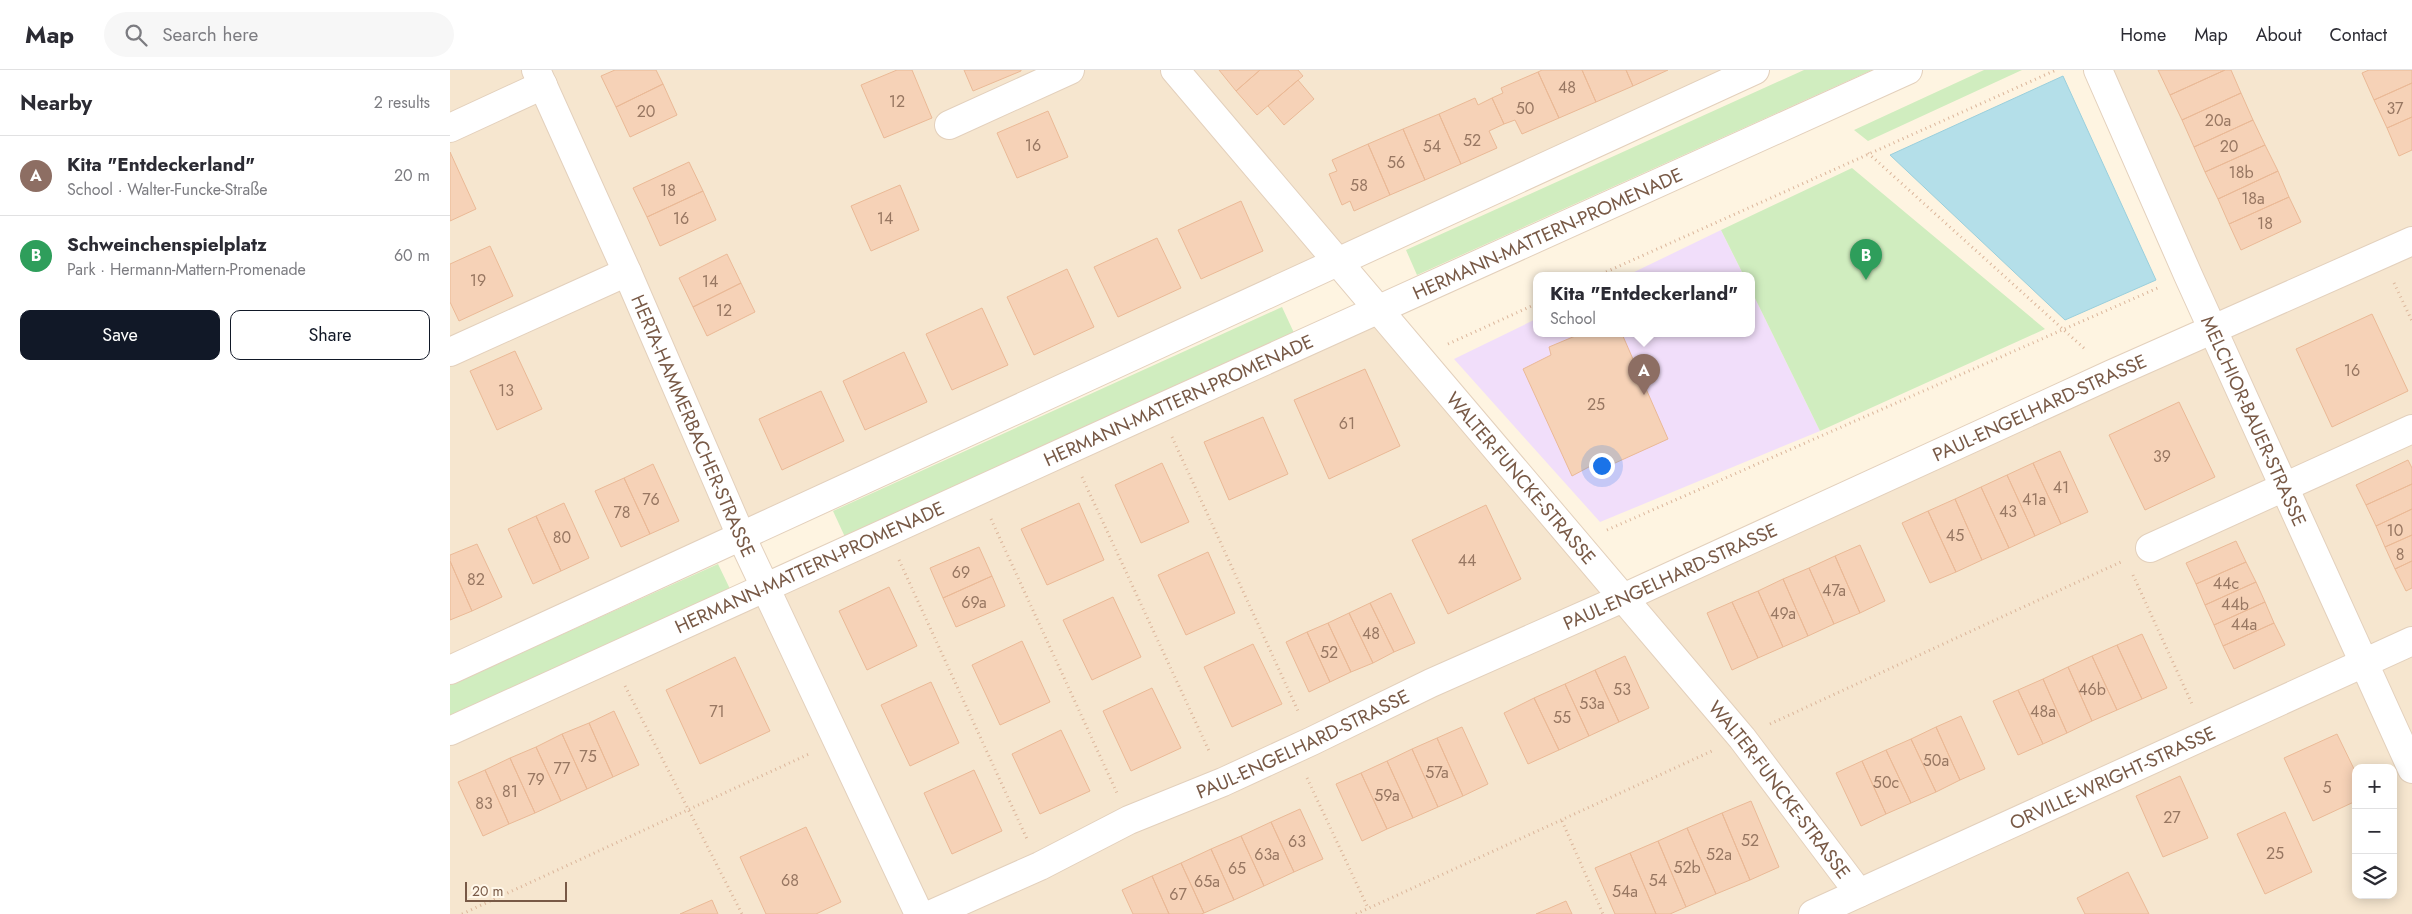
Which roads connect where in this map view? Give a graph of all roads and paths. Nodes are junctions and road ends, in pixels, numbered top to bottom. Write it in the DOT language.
graph roads {
  1 [pos="1070,70"];
  2 [pos="1175,70"];
  3 [pos="1755,70"];
  4 [pos="1908,70"];
  5 [pos="2056,70"];
  6 [pos="2098,70"];
  7 [pos="1721,77"];
  8 [pos="539,78"];
  9 [pos="949,125"];
  10 [pos="450,128"];
  11 [pos="1868,153"];
  12 [pos="2412,241"];
  13 [pos="2381,255"];
  14 [pos="1338,260"];
  15 [pos="627,272"];
  16 [pos="1607,272"];
  17 [pos="2188,275"];
  18 [pos="1533,305"];
  19 [pos="1380,310"];
  20 [pos="2412,321"];
  21 [pos="2063,328"];
  22 [pos="2213,330"];
  23 [pos="450,352"];
  24 [pos="1420,357"];
  25 [pos="2112,374"];
  26 [pos="1159,409"];
  27 [pos="2412,429"];
  28 [pos="1069,450"];
  29 [pos="2284,487"];
  30 [pos="977,490"];
  31 [pos="886,531"];
  32 [pos="741,536"];
  33 [pos="1577,544"];
  34 [pos="2150,548"];
  35 [pos="2130,568"];
  36 [pos="764,586"];
  37 [pos="1623,598"];
  38 [pos="2412,641"];
  39 [pos="610,657"];
  40 [pos="2364,662"];
  41 [pos="450,670"];
  42 [pos="450,731"];
  43 [pos="2206,734"];
  44 [pos="836,742"];
  45 [pos="1303,745"];
  46 [pos="2412,770"];
  47 [pos="1223,782"];
  48 [pos="689,810"];
  49 [pos="1130,820"];
  50 [pos="1562,821"];
  51 [pos="1040,866"];
  52 [pos="1859,893"];
  53 [pos="1368,908"];
  54 [pos="462,914"];
  55 [pos="742,914"];
  56 [pos="919,914"];
  57 [pos="932,914"];
  58 [pos="1604,914"];
  59 [pos="1813,914"];
  1 -- 9 [label="street"];
  2 -- 14 [label="street, WALTER-FUNCKE-STRASSE"];
  3 -- 7 [label="street"];
  4 -- 19 [label="street, HERMANN-MATTERN-PROMENADE"];
  5 -- 11 [label="path"];
  6 -- 17 [label="street, MELCHIOR-BAUER-STRASSE"];
  7 -- 14 [label="street"];
  8 -- 10 [label="street"];
  8 -- 15 [label="street, HERTA-HAMMERBACHER-STRASSE"];
  11 -- 16 [label="path"];
  11 -- 21 [label="path"];
  12 -- 13 [label="street, PAUL-ENGELHARD-STRASSE"];
  13 -- 20 [label="path"];
  13 -- 22 [label="street, PAUL-ENGELHARD-STRASSE"];
  14 -- 19 [label="street, WALTER-FUNCKE-STRASSE"];
  14 -- 32 [label="street"];
  15 -- 23 [label="street"];
  15 -- 32 [label="street, HERTA-HAMMERBACHER-STRASSE"];
  17 -- 21 [label="path"];
  17 -- 22 [label="street, MELCHIOR-BAUER-STRASSE"];
  18 -- 24 [label="path"];
  19 -- 24 [label="street, WALTER-FUNCKE-STRASSE"];
  19 -- 26 [label="street, HERMANN-MATTERN-PROMENADE"];
  21 -- 25 [label="path"];
  21 -- 33 [label="path"];
  22 -- 25 [label="street, PAUL-ENGELHARD-STRASSE"];
  22 -- 29 [label="street, MELCHIOR-BAUER-STRASSE"];
  24 -- 33 [label="street, WALTER-FUNCKE-STRASSE"];
  25 -- 37 [label="street, PAUL-ENGELHARD-STRASSE"];
  26 -- 28 [label="street, HERMANN-MATTERN-PROMENADE"];
  26 -- 45 [label="path"];
  27 -- 29 [label="street"];
  28 -- 30 [label="street, HERMANN-MATTERN-PROMENADE"];
  28 -- 47 [label="path"];
  29 -- 34 [label="street"];
  29 -- 40 [label="street, MELCHIOR-BAUER-STRASSE"];
  30 -- 31 [label="street, HERMANN-MATTERN-PROMENADE"];
  30 -- 49 [label="path"];
  31 -- 36 [label="street, HERMANN-MATTERN-PROMENADE"];
  31 -- 51 [label="path"];
  32 -- 36 [label="street, HERTA-HAMMERBACHER-STRASSE"];
  32 -- 41 [label="street"];
  33 -- 37 [label="street, WALTER-FUNCKE-STRASSE"];
  35 -- 43 [label="path"];
  36 -- 39 [label="street, HERMANN-MATTERN-PROMENADE"];
  36 -- 44 [label="street, HERTA-HAMMERBACHER-STRASSE"];
  37 -- 45 [label="street, PAUL-ENGELHARD-STRASSE"];
  37 -- 52 [label="street, WALTER-FUNCKE-STRASSE"];
  38 -- 40 [label="street, ORVILLE-WRIGHT-STRASSE"];
  39 -- 42 [label="street, HERMANN-MATTERN-PROMENADE"];
  39 -- 48 [label="path"];
  40 -- 43 [label="street, ORVILLE-WRIGHT-STRASSE"];
  40 -- 46 [label="street, MELCHIOR-BAUER-STRASSE"];
  43 -- 52 [label="street, ORVILLE-WRIGHT-STRASSE"];
  44 -- 48 [label="path"];
  44 -- 56 [label="street, HERTA-HAMMERBACHER-STRASSE"];
  45 -- 47 [label="street, PAUL-ENGELHARD-STRASSE"];
  45 -- 53 [label="path"];
  47 -- 49 [label="street, PAUL-ENGELHARD-STRASSE"];
  48 -- 54 [label="path"];
  48 -- 55 [label="path"];
  49 -- 51 [label="street, PAUL-ENGELHARD-STRASSE"];
  50 -- 58 [label="path"];
  51 -- 57 [label="street, PAUL-ENGELHARD-STRASSE"];
  52 -- 59 [label="street, ORVILLE-WRIGHT-STRASSE"];
}
